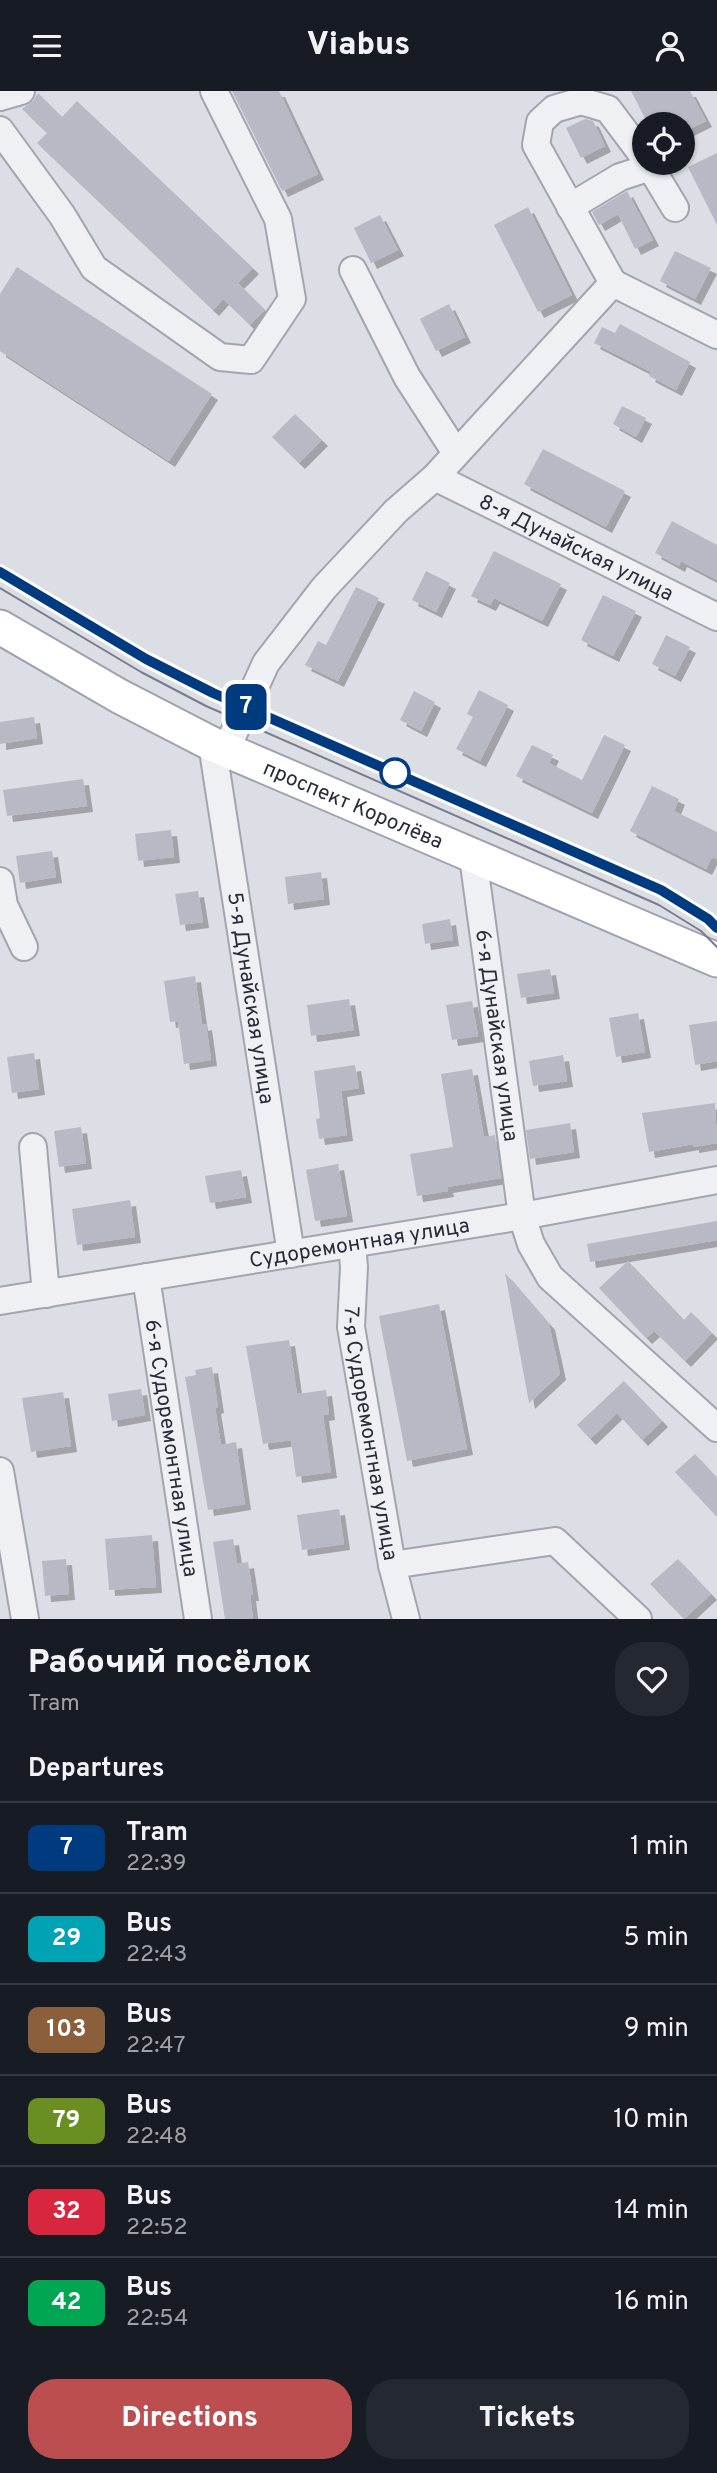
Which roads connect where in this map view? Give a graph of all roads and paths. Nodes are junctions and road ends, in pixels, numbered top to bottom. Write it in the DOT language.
graph roads {
  1 [pos="22,91"];
  2 [pos="214,91"];
  3 [pos="0,97"];
  4 [pos="0,130"];
  5 [pos="632,141"];
  6 [pos="632,171"];
  7 [pos="656,175"];
  8 [pos="570,207"];
  9 [pos="675,208"];
  10 [pos="353,270"];
  11 [pos="613,283"];
  12 [pos="717,335"];
  13 [pos="456,453"];
  14 [pos="435,477"];
  15 [pos="717,617"];
  16 [pos="0,627"];
  17 [pos="219,747"];
  18 [pos="473,857"];
  19 [pos="0,881"];
  20 [pos="24,947"];
  21 [pos="717,960"];
  22 [pos="33,1147"];
  23 [pos="717,1180"];
  24 [pos="522,1216"];
  25 [pos="352,1244"];
  26 [pos="291,1254"];
  27 [pos="146,1277"];
  28 [pos="46,1294"];
  29 [pos="0,1301"];
  30 [pos="717,1428"];
  31 [pos="0,1471"];
  32 [pos="392,1565"];
  33 [pos="25,1619"];
  34 [pos="198,1619"];
  35 [pos="406,1619"];
  36 [pos="638,1619"];
  1 -- 3 [label="street"];
  2 -- 4 [label="street"];
  5 -- 8 [label="street"];
  6 -- 8 [label="street"];
  7 -- 9 [label="street"];
  8 -- 11 [label="street"];
  10 -- 13 [label="street"];
  11 -- 12 [label="street"];
  11 -- 13 [label="street"];
  13 -- 14 [label="street"];
  14 -- 15 [label="street, 8-я Дунайская улица"];
  14 -- 17 [label="street"];
  16 -- 17 [label="main road, проспект Королёва"];
  17 -- 18 [label="main road, проспект Королёва"];
  17 -- 26 [label="street, 5-я Дунайская улица"];
  18 -- 21 [label="main road, проспект Королёва"];
  18 -- 24 [label="street, 6-я Дунайская улица"];
  19 -- 20 [label="street"];
  22 -- 28 [label="street"];
  23 -- 24 [label="street, Судоремонтная улица"];
  24 -- 25 [label="street, Судоремонтная улица"];
  24 -- 30 [label="street, 6-я Дунайская улица"];
  25 -- 26 [label="street, Судоремонтная улица"];
  25 -- 32 [label="street, 7-я Судоремонтная улица"];
  26 -- 27 [label="street, Судоремонтная улица"];
  27 -- 28 [label="street, Судоремонтная улица"];
  27 -- 34 [label="street, 6-я Судоремонтная улица"];
  28 -- 29 [label="street, Судоремонтная улица"];
  31 -- 33 [label="street"];
  32 -- 35 [label="street, 7-я Судоремонтная улица"];
  32 -- 36 [label="street"];
}
